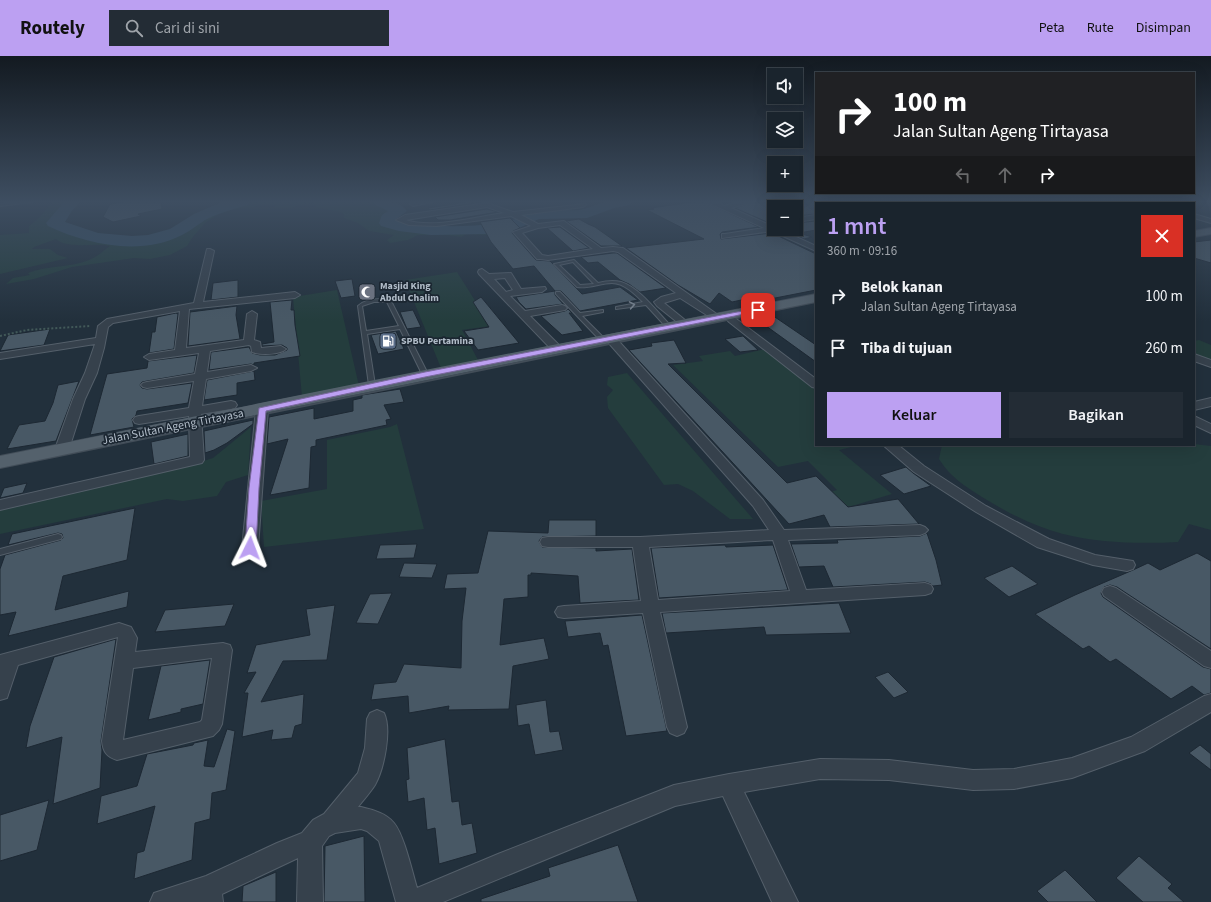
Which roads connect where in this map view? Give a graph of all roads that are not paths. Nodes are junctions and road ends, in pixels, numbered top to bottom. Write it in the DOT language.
graph roads {
  1 [pos="525,241"];
  2 [pos="587,241"];
  3 [pos="800,241"];
  4 [pos="815,249"];
  5 [pos="210,251"];
  6 [pos="600,251"];
  7 [pos="597,284"];
  8 [pos="542,289"];
  9 [pos="519,292"];
  10 [pos="558,292"];
  11 [pos="295,294"];
  12 [pos="503,294"];
  13 [pos="681,294"];
  14 [pos="815,298"];
  15 [pos="646,303"];
  16 [pos="198,305"];
  17 [pos="562,308"];
  18 [pos="618,308"];
  19 [pos="185,310"];
  20 [pos="601,311"];
  21 [pos="252,314"];
  22 [pos="523,314"];
  23 [pos="579,315"];
  24 [pos="729,320"];
  25 [pos="677,325"];
  26 [pos="402,327"];
  27 [pos="364,332"];
  28 [pos="100,340"];
  29 [pos="249,342"];
  30 [pos="611,342"];
  31 [pos="557,348"];
  32 [pos="205,349"];
  33 [pos="281,349"];
  34 [pos="180,352"];
  35 [pos="0,356"];
  36 [pos="149,357"];
  37 [pos="1195,357"];
  38 [pos="1211,364"];
  39 [pos="251,368"];
  40 [pos="425,374"];
  41 [pos="200,376"];
  42 [pos="815,384"];
  43 [pos="147,385"];
  44 [pos="372,385"];
  45 [pos="1211,402"];
  46 [pos="231,404"];
  47 [pos="1195,406"];
  48 [pos="262,413"];
  49 [pos="139,420"];
  50 [pos="1195,421"];
  51 [pos="196,422"];
  52 [pos="1211,429"];
  53 [pos="891,446"];
  54 [pos="62,449"];
  55 [pos="0,462"];
  56 [pos="0,505"];
  57 [pos="920,530"];
  58 [pos="779,534"];
  59 [pos="58,537"];
  60 [pos="548,542"];
  61 [pos="640,542"];
  62 [pos="250,548"];
  63 [pos="0,552"];
  64 [pos="1126,565"];
  65 [pos="925,589"];
  66 [pos="1110,592"];
  67 [pos="800,597"];
  68 [pos="650,606"];
  69 [pos="564,612"];
  70 [pos="5,661"];
  71 [pos="124,661"];
  72 [pos="1211,661"];
  73 [pos="0,692"];
  74 [pos="1211,702"];
  75 [pos="377,719"];
  76 [pos="677,727"];
  77 [pos="728,784"];
  78 [pos="332,822"];
  79 [pos="310,842"];
  80 [pos="209,895"];
  81 [pos="163,902"];
  82 [pos="310,902"];
  83 [pos="409,902"];
  84 [pos="413,902"];
  85 [pos="786,902"];
  1 -- 6 [label="street"];
  2 -- 6 [label="street"];
  3 -- 4 [label="street"];
  5 -- 16 [label="street"];
  6 -- 13 [label="street"];
  7 -- 7 [label="lane"];
  7 -- 15 [label="lane"];
  8 -- 9 [label="street"];
  9 -- 12 [label="street"];
  9 -- 12 [label="street"];
  10 -- 23 [label="lane"];
  11 -- 16 [label="street"];
  12 -- 22 [label="street"];
  13 -- 24 [label="street"];
  13 -- 25 [label="street"];
  14 -- 24 [label="main road, Jalan Sultan Ageng Tirtayasa"];
  18 -- 15 [label="lane, one-way"];
  15 -- 25 [label="lane"];
  16 -- 28 [label="street"];
  17 -- 22 [label="street"];
  19 -- 34 [label="street"];
  20 -- 23 [label="lane"];
  21 -- 29 [label="street"];
  22 -- 31 [label="street"];
  23 -- 30 [label="lane"];
  24 -- 25 [label="main road, Jalan Sultan Ageng Tirtayasa"];
  24 -- 42 [label="street"];
  25 -- 30 [label="main road, Jalan Sultan Ageng Tirtayasa"];
  26 -- 27 [label="lane"];
  26 -- 27 [label="lane"];
  26 -- 40 [label="lane"];
  27 -- 44 [label="lane"];
  28 -- 35 [label="street"];
  28 -- 54 [label="street"];
  29 -- 32 [label="street"];
  29 -- 33 [label="street"];
  30 -- 31 [label="main road, Jalan Sultan Ageng Tirtayasa"];
  30 -- 58 [label="street"];
  31 -- 40 [label="main road, Jalan Sultan Ageng Tirtayasa"];
  32 -- 34 [label="street"];
  32 -- 41 [label="street"];
  34 -- 36 [label="street"];
  37 -- 38 [label="street"];
  39 -- 41 [label="street"];
  40 -- 44 [label="main road, Jalan Sultan Ageng Tirtayasa"];
  41 -- 43 [label="street"];
  41 -- 51 [label="street"];
  44 -- 48 [label="main road, Jalan Sultan Ageng Tirtayasa"];
  45 -- 47 [label="street"];
  46 -- 51 [label="street"];
  48 -- 51 [label="main road, Jalan Sultan Ageng Tirtayasa"];
  48 -- 62 [label="street"];
  49 -- 51 [label="street"];
  50 -- 52 [label="street"];
  51 -- 54 [label="main road, Jalan Sultan Ageng Tirtayasa"];
  51 -- 56 [label="street"];
  53 -- 64 [label="street"];
  54 -- 55 [label="main road, Jalan Sultan Ageng Tirtayasa"];
  57 -- 58 [label="street"];
  58 -- 61 [label="street"];
  58 -- 67 [label="street"];
  59 -- 63 [label="lane"];
  60 -- 61 [label="street"];
  61 -- 68 [label="street"];
  65 -- 67 [label="street"];
  66 -- 72 [label="street"];
  67 -- 68 [label="street"];
  68 -- 69 [label="street"];
  68 -- 76 [label="street"];
  70 -- 71 [label="street"];
  70 -- 73 [label="street"];
  71 -- 71 [label="street"];
  74 -- 77 [label="street"];
  75 -- 78 [label="street"];
  77 -- 84 [label="street"];
  77 -- 85 [label="street"];
  78 -- 79 [label="street"];
  78 -- 83 [label="street"];
  79 -- 80 [label="street"];
  79 -- 82 [label="street"];
  80 -- 81 [label="street"];
}
